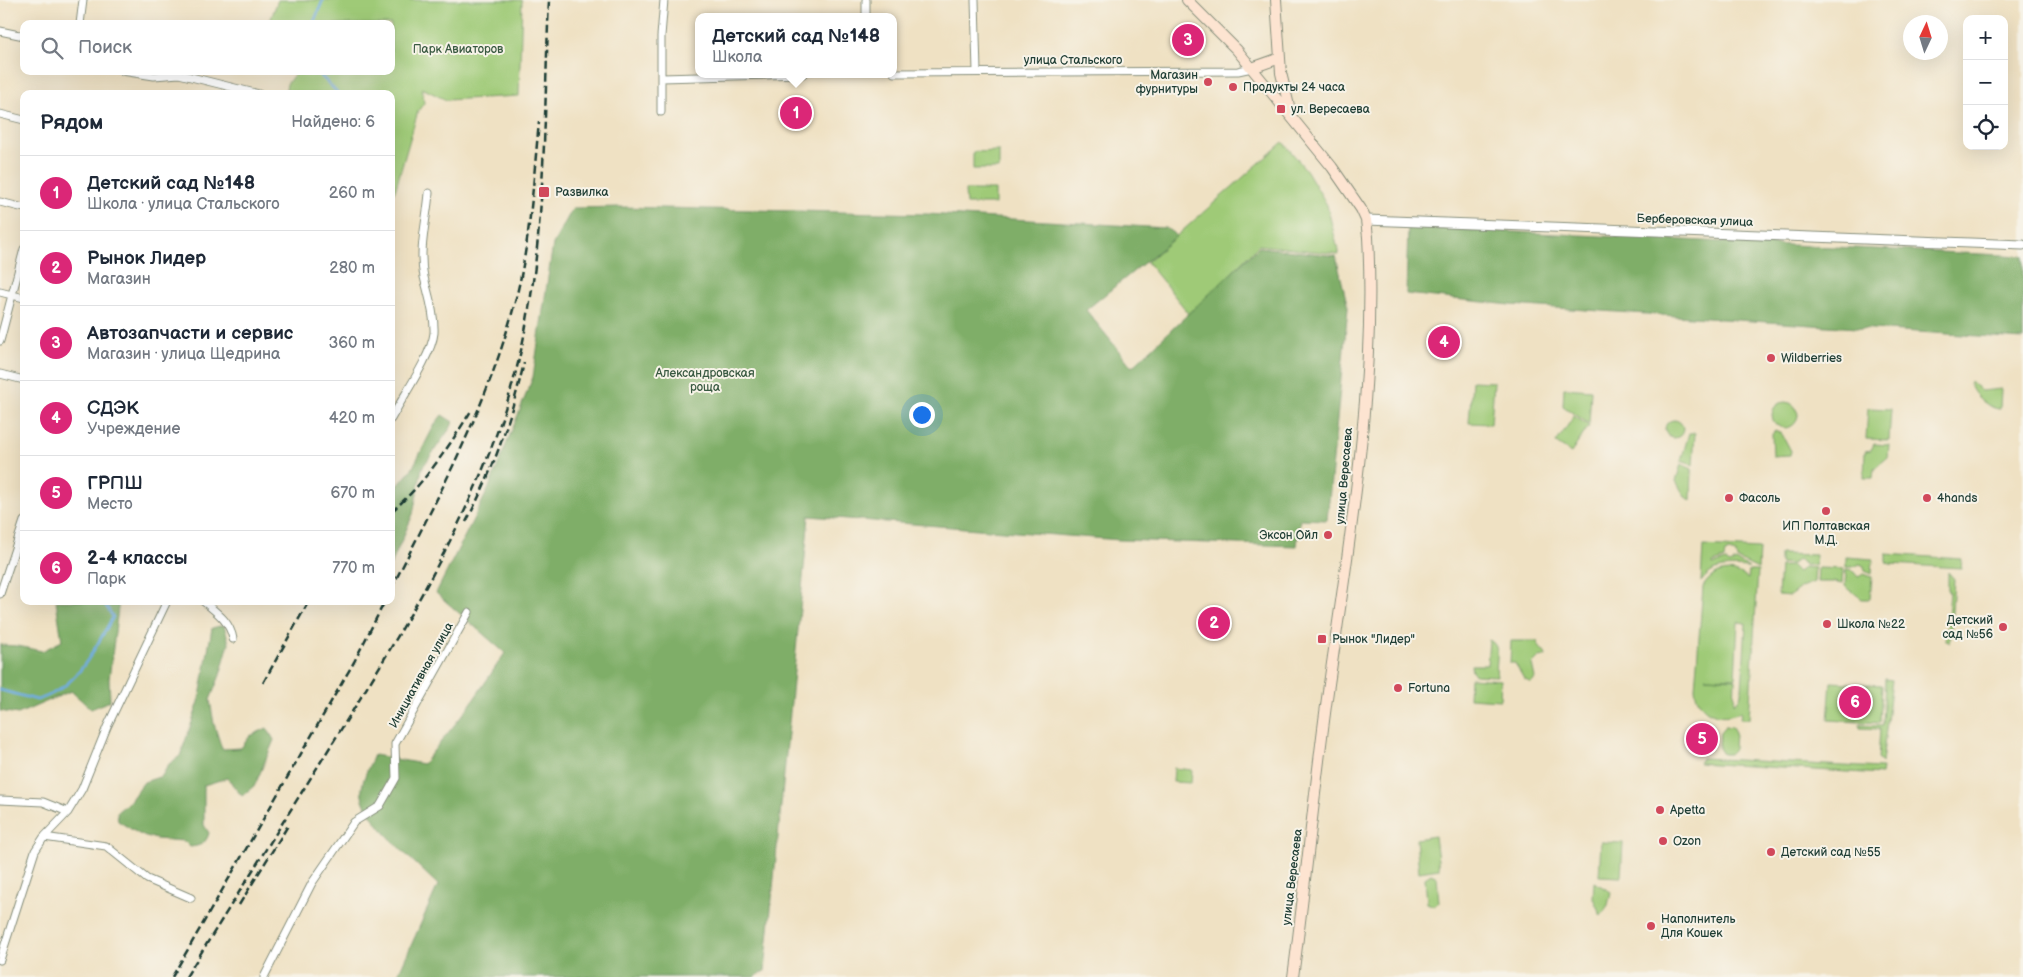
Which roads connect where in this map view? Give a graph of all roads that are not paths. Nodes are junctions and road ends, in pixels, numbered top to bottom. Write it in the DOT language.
graph roads {
  1 [pos="83,0"];
  2 [pos="664,0"];
  3 [pos="866,0"];
  4 [pos="975,0"];
  5 [pos="1187,0"];
  6 [pos="1276,0"];
  7 [pos="866,13"];
  8 [pos="80,20"];
  9 [pos="0,31"];
  10 [pos="20,35"];
  11 [pos="1280,58"];
  12 [pos="1252,68"];
  13 [pos="897,72"];
  14 [pos="977,72"];
  15 [pos="148,75"];
  16 [pos="166,75"];
  17 [pos="183,75"];
  18 [pos="695,77"];
  19 [pos="662,78"];
  20 [pos="243,90"];
  21 [pos="662,112"];
  22 [pos="0,114"];
  23 [pos="1291,116"];
  24 [pos="20,119"];
  25 [pos="429,192"];
  26 [pos="0,202"];
  27 [pos="20,207"];
  28 [pos="1366,220"];
  29 [pos="2023,245"];
  30 [pos="20,264"];
  31 [pos="0,292"];
  32 [pos="12,295"];
  33 [pos="20,297"];
  34 [pos="0,341"];
  35 [pos="0,374"];
  36 [pos="20,379"];
  37 [pos="395,412"];
  38 [pos="20,533"];
  39 [pos="0,566"];
  40 [pos="8,570"];
  41 [pos="0,594"];
  42 [pos="165,605"];
  43 [pos="208,605"];
  44 [pos="469,612"];
  45 [pos="233,639"];
  46 [pos="0,800"];
  47 [pos="68,812"];
  48 [pos="44,836"];
  49 [pos="191,898"];
  50 [pos="0,960"];
  51 [pos="264,977"];
  52 [pos="1294,977"];
  1 -- 8 [label="street"];
  2 -- 19 [label="street"];
  3 -- 7 [label="street"];
  4 -- 14 [label="street"];
  5 -- 12 [label="main road"];
  6 -- 11 [label="main road, улица Вересаева"];
  9 -- 10 [label="street"];
  11 -- 12 [label="main road"];
  11 -- 23 [label="main road, улица Вересаева"];
  12 -- 14 [label="street, улица Стальского"];
  12 -- 23 [label="main road"];
  13 -- 14 [label="street, улица Стальского"];
  15 -- 16 [label="street"];
  17 -- 20 [label="street"];
  18 -- 19 [label="street"];
  19 -- 21 [label="street"];
  22 -- 24 [label="street"];
  23 -- 28 [label="main road, улица Вересаева"];
  25 -- 37 [label="street"];
  26 -- 27 [label="street"];
  28 -- 29 [label="street, Берберовская улица"];
  28 -- 52 [label="main road, улица Вересаева"];
  30 -- 32 [label="street"];
  31 -- 32 [label="street"];
  32 -- 33 [label="street"];
  32 -- 34 [label="street"];
  35 -- 36 [label="street"];
  38 -- 40 [label="street"];
  39 -- 40 [label="street"];
  40 -- 41 [label="street"];
  42 -- 47 [label="street"];
  43 -- 45 [label="street"];
  44 -- 51 [label="street, Инициативная улица"];
  46 -- 47 [label="street"];
  47 -- 48 [label="street"];
  48 -- 49 [label="street"];
  48 -- 50 [label="street"];
}
